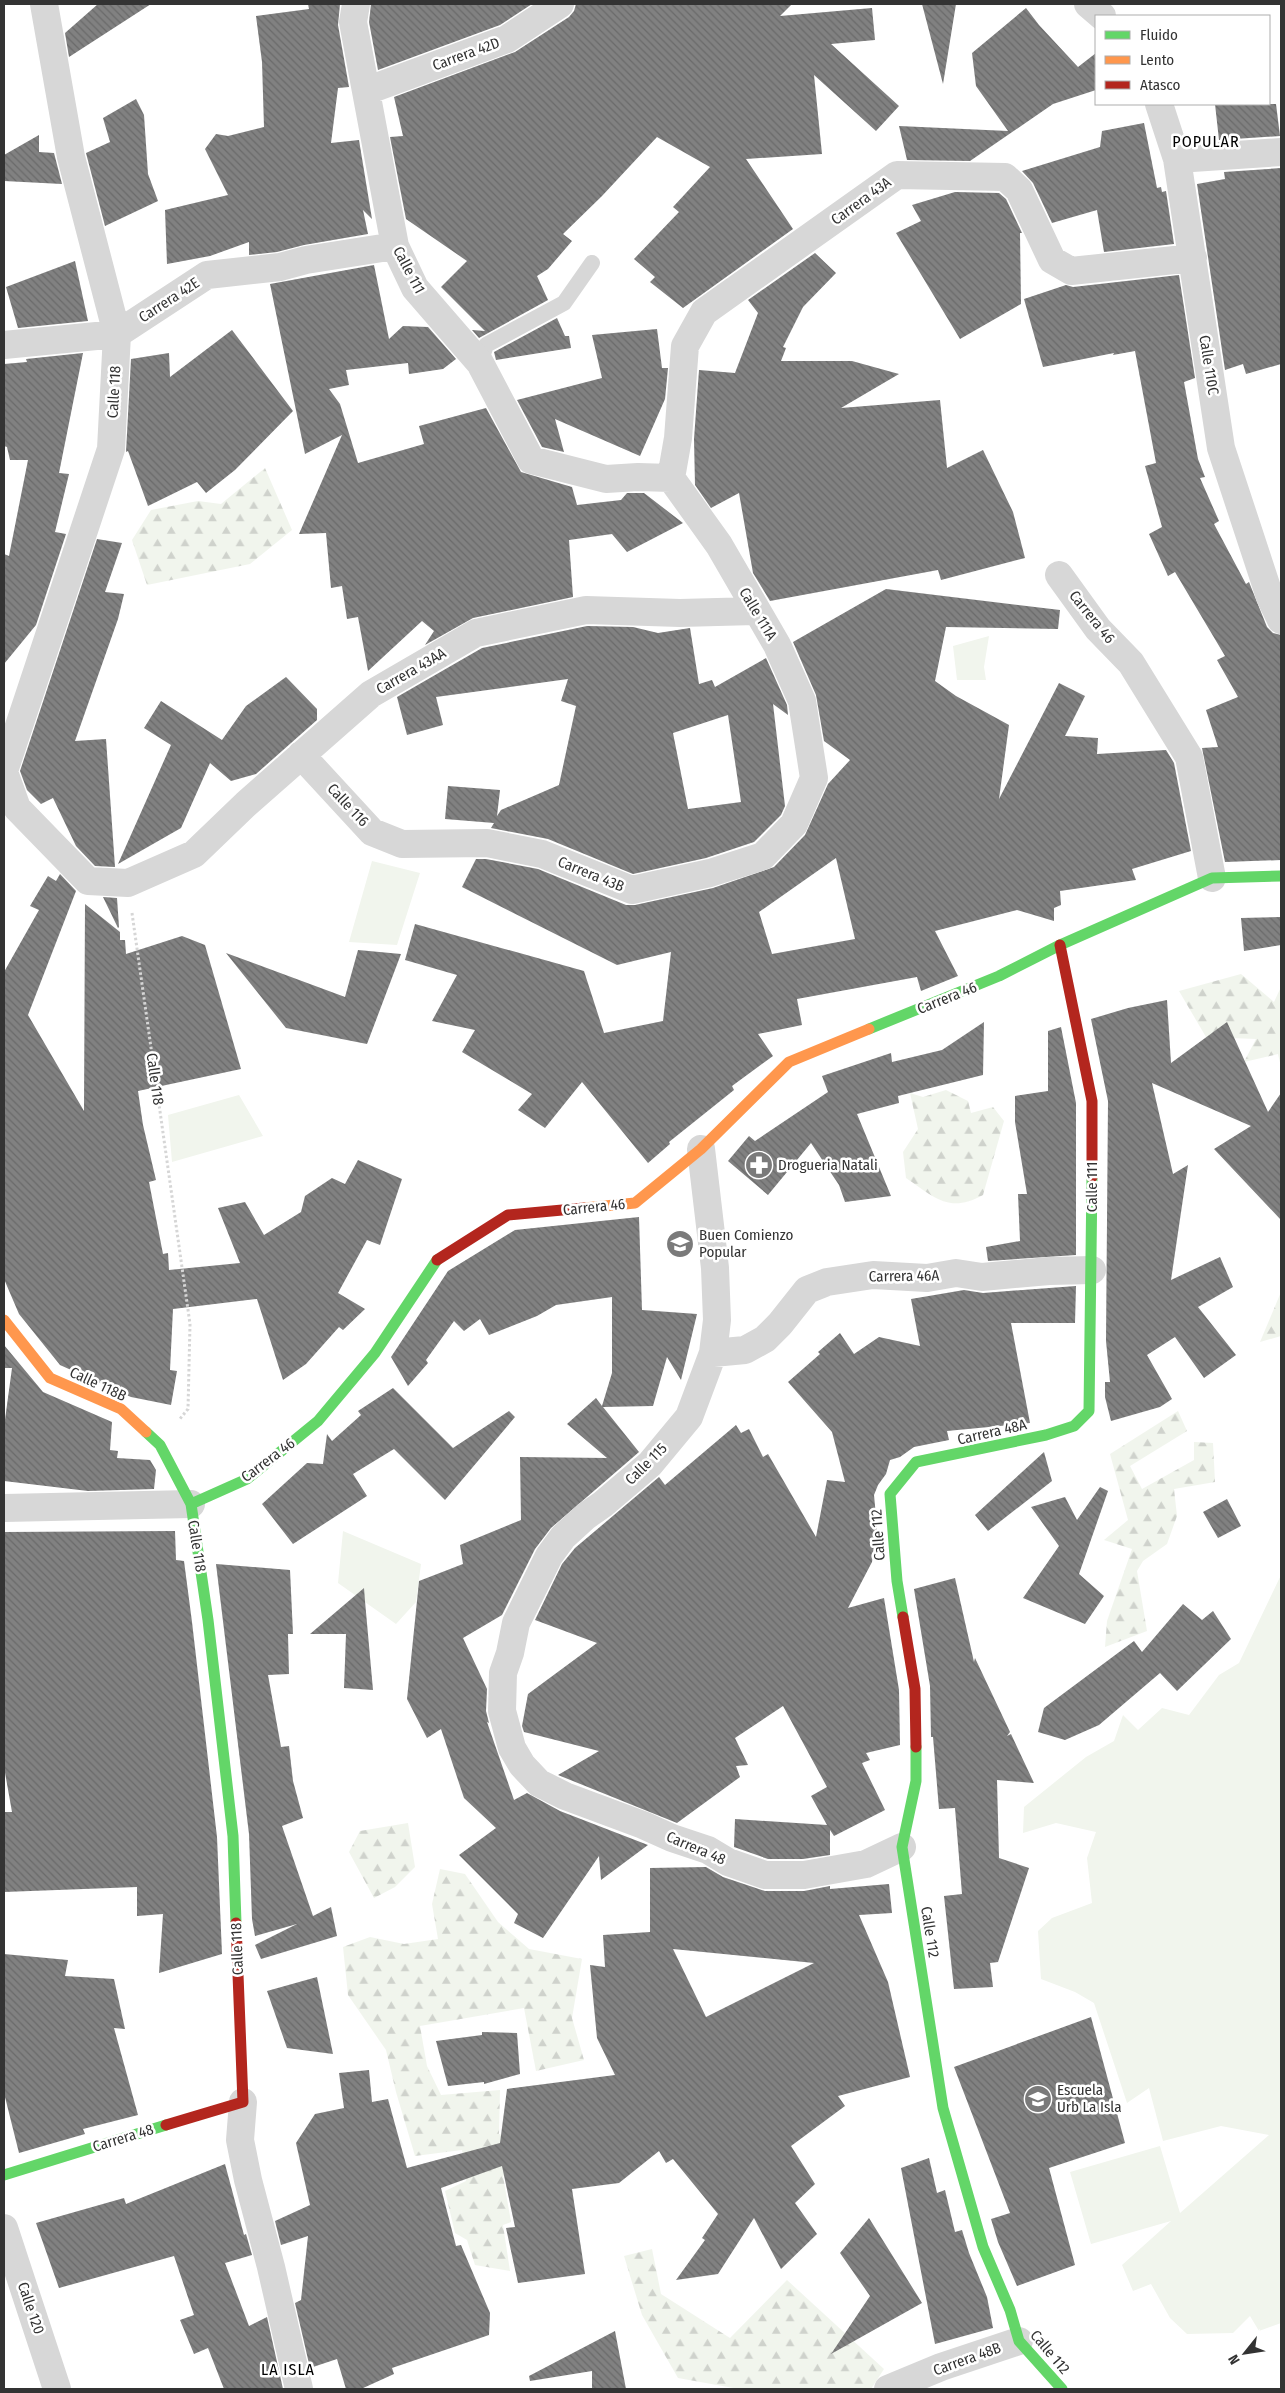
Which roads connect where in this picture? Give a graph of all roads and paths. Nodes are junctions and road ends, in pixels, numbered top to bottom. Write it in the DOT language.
graph roads {
  1 [pos="44,4"];
  2 [pos="356,4"];
  3 [pos="560,4"];
  4 [pos="1088,4"];
  5 [pos="1101,15"];
  6 [pos="366,91"];
  7 [pos="1158,105"];
  8 [pos="1281,152"];
  9 [pos="1177,159"];
  10 [pos="395,246"];
  11 [pos="1193,258"];
  12 [pos="592,263"];
  13 [pos="116,334"];
  14 [pos="4,345"];
  15 [pos="480,363"];
  16 [pos="671,478"];
  17 [pos="1059,574"];
  18 [pos="756,610"];
  19 [pos="1281,620"];
  20 [pos="11,721"];
  21 [pos="301,755"];
  22 [pos="4,771"];
  23 [pos="794,824"];
  24 [pos="402,844"];
  25 [pos="1281,876"];
  26 [pos="1212,878"];
  27 [pos="128,883"];
  28 [pos="1060,945"];
  29 [pos="701,1149"];
  30 [pos="1092,1270"];
  31 [pos="4,1320"];
  32 [pos="713,1353"];
  33 [pos="1074,1426"];
  34 [pos="160,1445"];
  35 [pos="916,1462"];
  36 [pos="191,1504"];
  37 [pos="4,1508"];
  38 [pos="512,1748"];
  39 [pos="902,1847"];
  40 [pos="243,2102"];
  41 [pos="4,2175"];
  42 [pos="4,2228"];
  43 [pos="1019,2341"];
  44 [pos="57,2389"];
  45 [pos="299,2389"];
  46 [pos="888,2389"];
  47 [pos="1062,2389"];
  1 -- 13 [label="street, Calle 118"];
  2 -- 6 [label="street, Calle 111"];
  3 -- 6 [label="street, Carrera 42D"];
  4 -- 5 [label="street"];
  6 -- 10 [label="street, Calle 111"];
  7 -- 9 [label="street, Calle 110C"];
  8 -- 9 [label="street"];
  9 -- 11 [label="street, Calle 110C"];
  10 -- 13 [label="street, Carrera 42E"];
  10 -- 15 [label="street, Calle 111"];
  11 -- 16 [label="street, Carrera 43A"];
  11 -- 19 [label="street, Calle 110C"];
  12 -- 15 [label="lane"];
  13 -- 14 [label="street, Carrera 42E"];
  13 -- 20 [label="street, Calle 118"];
  15 -- 16 [label="street, Calle 111"];
  16 -- 18 [label="street, Calle 111A"];
  17 -- 26 [label="street, Carrera 46"];
  18 -- 21 [label="street, Carrera 43AA"];
  18 -- 23 [label="street, Calle 111A"];
  20 -- 22 [label="street, Calle 118"];
  21 -- 24 [label="street, Calle 116"];
  21 -- 27 [label="street, Carrera 43AA"];
  22 -- 27 [label="street, Calle 118"];
  23 -- 24 [label="street, Carrera 43B"];
  25 -- 26 [label="street, Carrera 46"];
  26 -- 28 [label="street, Carrera 46"];
  27 -- 34 [label="path, Calle 118"];
  28 -- 29 [label="street, Carrera 46"];
  28 -- 30 [label="street, Calle 111"];
  29 -- 32 [label="street, Calle 115"];
  29 -- 36 [label="street, Carrera 46"];
  30 -- 32 [label="street, Carrera 46A"];
  30 -- 33 [label="street, Calle 111"];
  31 -- 34 [label="street, Calle 118B"];
  32 -- 38 [label="street, Calle 115"];
  33 -- 35 [label="street, Carrera 48A"];
  34 -- 36 [label="street, Calle 118B"];
  35 -- 39 [label="street, Calle 112"];
  36 -- 37 [label="street, Carrera 46"];
  36 -- 40 [label="street, Calle 118"];
  38 -- 39 [label="street, Carrera 48"];
  39 -- 43 [label="street, Calle 112"];
  40 -- 41 [label="street, Carrera 48"];
  40 -- 45 [label="street, Calle 118"];
  42 -- 44 [label="street, Calle 120"];
  43 -- 46 [label="street, Carrera 48B"];
  43 -- 47 [label="street, Calle 112"];
}
